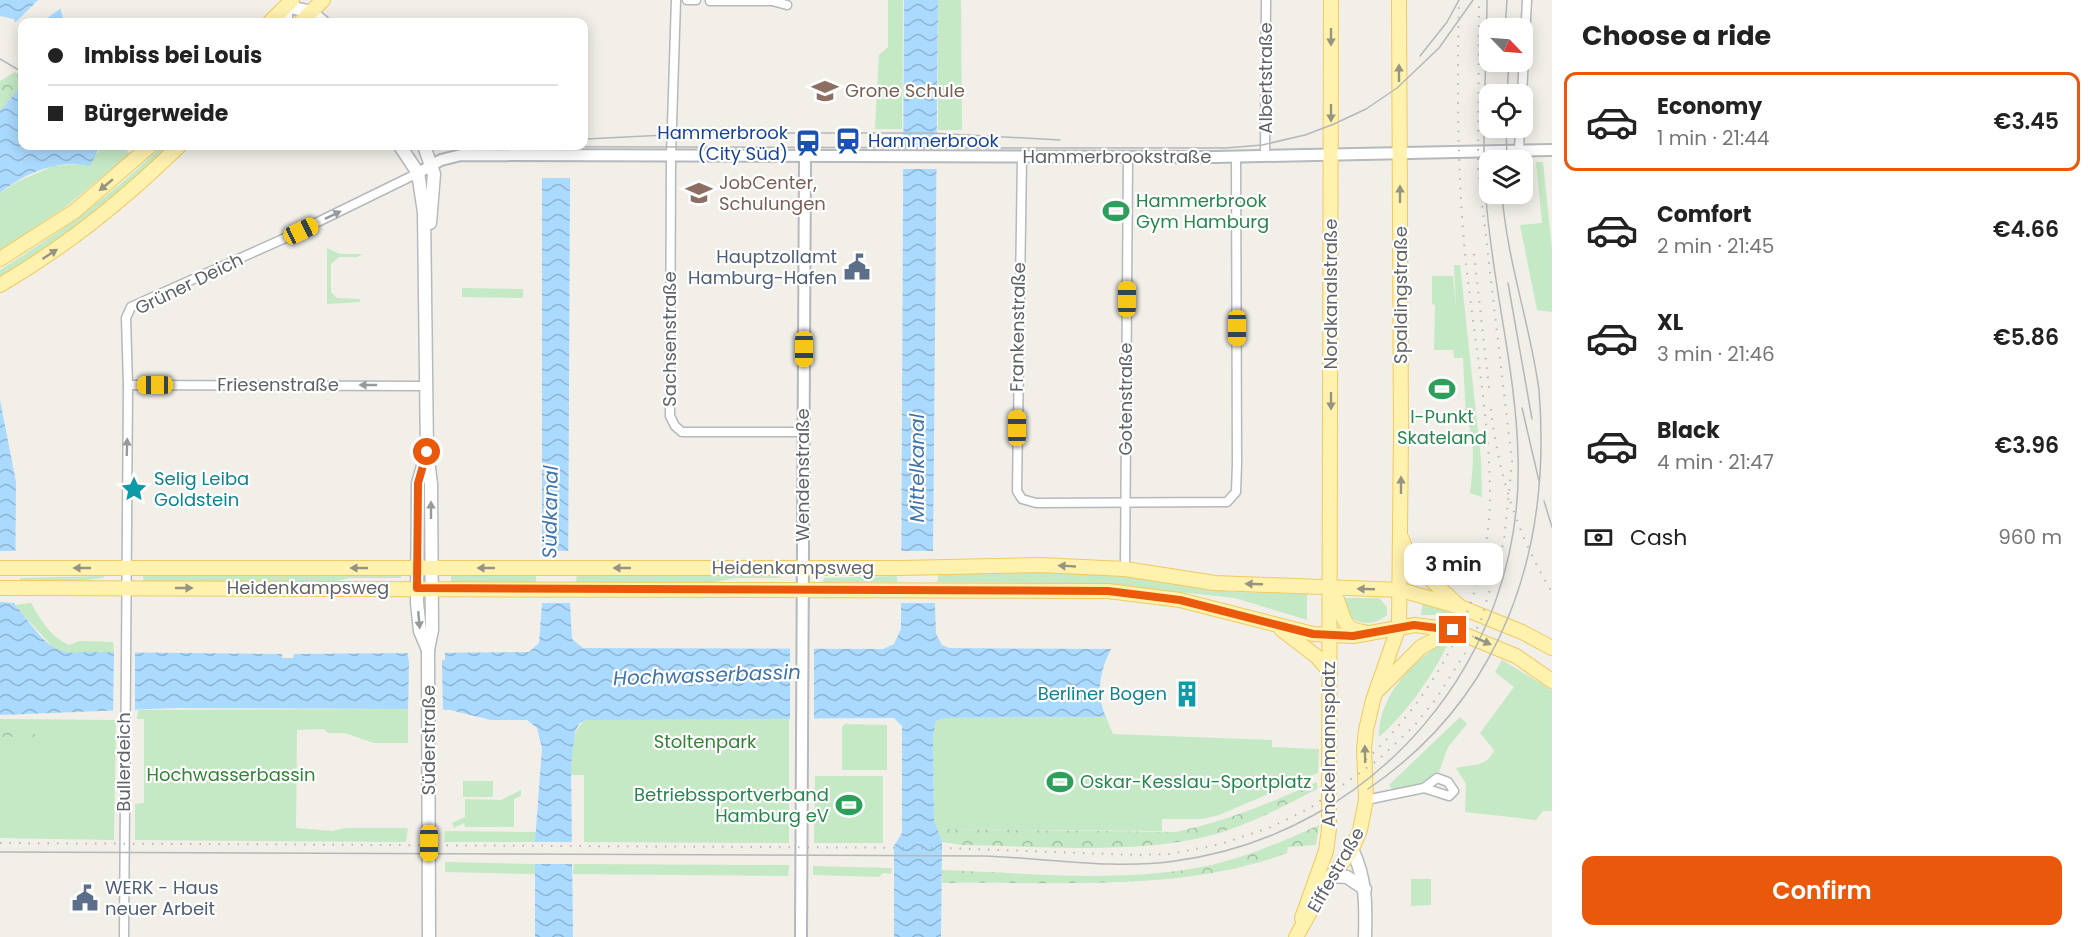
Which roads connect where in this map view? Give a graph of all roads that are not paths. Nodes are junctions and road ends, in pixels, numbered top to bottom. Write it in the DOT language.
graph roads {
  1 [pos="323,0"];
  2 [pos="676,0"];
  3 [pos="687,0"];
  4 [pos="696,0"];
  5 [pos="1266,0"];
  6 [pos="1331,0"];
  7 [pos="1399,0"];
  8 [pos="1527,0"];
  9 [pos="710,1"];
  10 [pos="289,3"];
  11 [pos="788,5"];
  12 [pos="306,17"];
  13 [pos="274,18"];
  14 [pos="287,18"];
  15 [pos="1523,84"];
  16 [pos="1520,138"];
  17 [pos="145,150"];
  18 [pos="174,150"];
  19 [pos="402,150"];
  20 [pos="426,150"];
  21 [pos="1479,150"];
  22 [pos="1519,150"];
  23 [pos="1533,150"];
  24 [pos="1552,150"];
  25 [pos="1400,151"];
  26 [pos="1331,153"];
  27 [pos="1265,155"];
  28 [pos="671,156"];
  29 [pos="1236,156"];
  30 [pos="805,157"];
  31 [pos="1022,157"];
  32 [pos="1128,157"];
  33 [pos="432,164"];
  34 [pos="418,173"];
  35 [pos="426,258"];
  36 [pos="0,259"];
  37 [pos="0,285"];
  38 [pos="128,385"];
  39 [pos="427,386"];
  40 [pos="803,432"];
  41 [pos="1126,503"];
  42 [pos="1401,536"];
  43 [pos="0,568"];
  44 [pos="125,568"];
  45 [pos="424,568"];
  46 [pos="802,568"];
  47 [pos="1125,569"];
  48 [pos="0,588"];
  49 [pos="125,588"];
  50 [pos="424,588"];
  51 [pos="802,588"];
  52 [pos="1332,588"];
  53 [pos="1401,590"];
  54 [pos="1460,607"];
  55 [pos="1277,626"];
  56 [pos="1399,627"];
  57 [pos="1453,630"];
  58 [pos="1370,632"];
  59 [pos="1330,636"];
  60 [pos="1552,648"];
  61 [pos="1330,672"];
  62 [pos="1552,681"];
  63 [pos="1377,691"];
  64 [pos="1424,788"];
  65 [pos="1366,800"];
  66 [pos="1352,849"];
  67 [pos="1326,851"];
  68 [pos="1331,876"];
  69 [pos="1365,889"];
  70 [pos="124,937"];
  71 [pos="429,937"];
  72 [pos="801,937"];
  73 [pos="1296,937"];
  74 [pos="1365,937"];
  1 -- 12 [label="main road"];
  2 -- 28 [label="street"];
  3 -- 4 [label="street"];
  5 -- 27 [label="street, Albertstraße"];
  6 -- 26 [label="main road, Nordkanalstraße, one-way"];
  25 -- 7 [label="main road, Spaldingstraße, one-way"];
  8 -- 15 [label="street"];
  9 -- 11 [label="street"];
  10 -- 12 [label="main road"];
  10 -- 13 [label="main road"];
  10 -- 14 [label="main road"];
  16 -- 22 [label="street"];
  17 -- 36 [label="main road, one-way"];
  37 -- 18 [label="main road, one-way"];
  19 -- 34 [label="main road, Süderstraße"];
  20 -- 33 [label="main road, Süderstraße"];
  21 -- 25 [label="street, Hammerbrookstraße"];
  23 -- 24 [label="street, Hammerbrookstraße"];
  25 -- 26 [label="street, Hammerbrookstraße"];
  42 -- 25 [label="main road, Spaldingstraße, one-way"];
  26 -- 27 [label="street, Hammerbrookstraße"];
  26 -- 52 [label="main road, Nordkanalstraße, one-way"];
  27 -- 29 [label="street, Hammerbrookstraße"];
  28 -- 30 [label="street, Hammerbrookstraße"];
  28 -- 33 [label="street, Hammerbrookstraße"];
  28 -- 40 [label="street, Sachsenstraße"];
  29 -- 32 [label="street, Hammerbrookstraße"];
  29 -- 41 [label="street, Frankenstraße"];
  30 -- 31 [label="street, Hammerbrookstraße"];
  30 -- 40 [label="street, Wendenstraße"];
  31 -- 32 [label="street, Hammerbrookstraße"];
  31 -- 41 [label="street, Frankenstraße"];
  32 -- 41 [label="street, Gotenstraße"];
  33 -- 34 [label="street, Grüner Deich"];
  33 -- 35 [label="main road, Süderstraße"];
  34 -- 35 [label="main road, Süderstraße"];
  38 -- 34 [label="street, Grüner Deich, one-way"];
  35 -- 39 [label="main road, Süderstraße"];
  39 -- 38 [label="street, Friesenstraße, one-way"];
  44 -- 38 [label="street, Grüner Deich, one-way"];
  39 -- 45 [label="main road, Süderstraße"];
  40 -- 46 [label="street, Wendenstraße"];
  41 -- 47 [label="street, Gotenstraße"];
  42 -- 53 [label="main road, Spaldingstraße"];
  42 -- 54 [label="main road"];
  44 -- 43 [label="main road, Heidenkampsweg, one-way"];
  45 -- 44 [label="main road, Heidenkampsweg, one-way"];
  44 -- 49 [label="street, Grüner Deich"];
  46 -- 45 [label="main road, Heidenkampsweg, one-way"];
  45 -- 50 [label="main road, Süderstraße"];
  47 -- 46 [label="main road, Heidenkampsweg, one-way"];
  46 -- 51 [label="street, Wendenstraße"];
  52 -- 47 [label="main road, Heidenkampsweg, one-way"];
  48 -- 49 [label="main road, Heidenkampsweg"];
  49 -- 50 [label="main road, Heidenkampsweg, one-way"];
  49 -- 70 [label="street, Bullerdeich"];
  50 -- 51 [label="main road, Heidenkampsweg"];
  50 -- 71 [label="main road, Süderstraße"];
  51 -- 55 [label="main road, Heidenkampsweg"];
  51 -- 72 [label="street, Wendenstraße"];
  53 -- 52 [label="main road, one-way"];
  52 -- 58 [label="main road"];
  52 -- 59 [label="main road, Anckelmannsplatz"];
  53 -- 54 [label="main road"];
  53 -- 56 [label="main road, Anckelmannsplatz"];
  54 -- 60 [label="main road"];
  55 -- 59 [label="main road, Heidenkampsweg"];
  55 -- 61 [label="main road"];
  56 -- 57 [label="main road"];
  56 -- 58 [label="main road, Anckelmannsplatz"];
  56 -- 63 [label="main road, Anckelmannsplatz"];
  57 -- 62 [label="main road, one-way"];
  57 -- 63 [label="main road"];
  58 -- 59 [label="main road, Anckelmannsplatz"];
  59 -- 61 [label="main road, Anckelmannsplatz"];
  61 -- 67 [label="main road, Anckelmannsplatz"];
  65 -- 63 [label="main road, Anckelmannsplatz, one-way"];
  64 -- 65 [label="street"];
  65 -- 66 [label="main road, Eiffestraße"];
  66 -- 68 [label="main road, Eiffestraße"];
  66 -- 69 [label="main road"];
  67 -- 73 [label="main road, Eiffestraße"];
  68 -- 69 [label="main road"];
  68 -- 73 [label="main road, Eiffestraße"];
  69 -- 74 [label="main road"];
}
